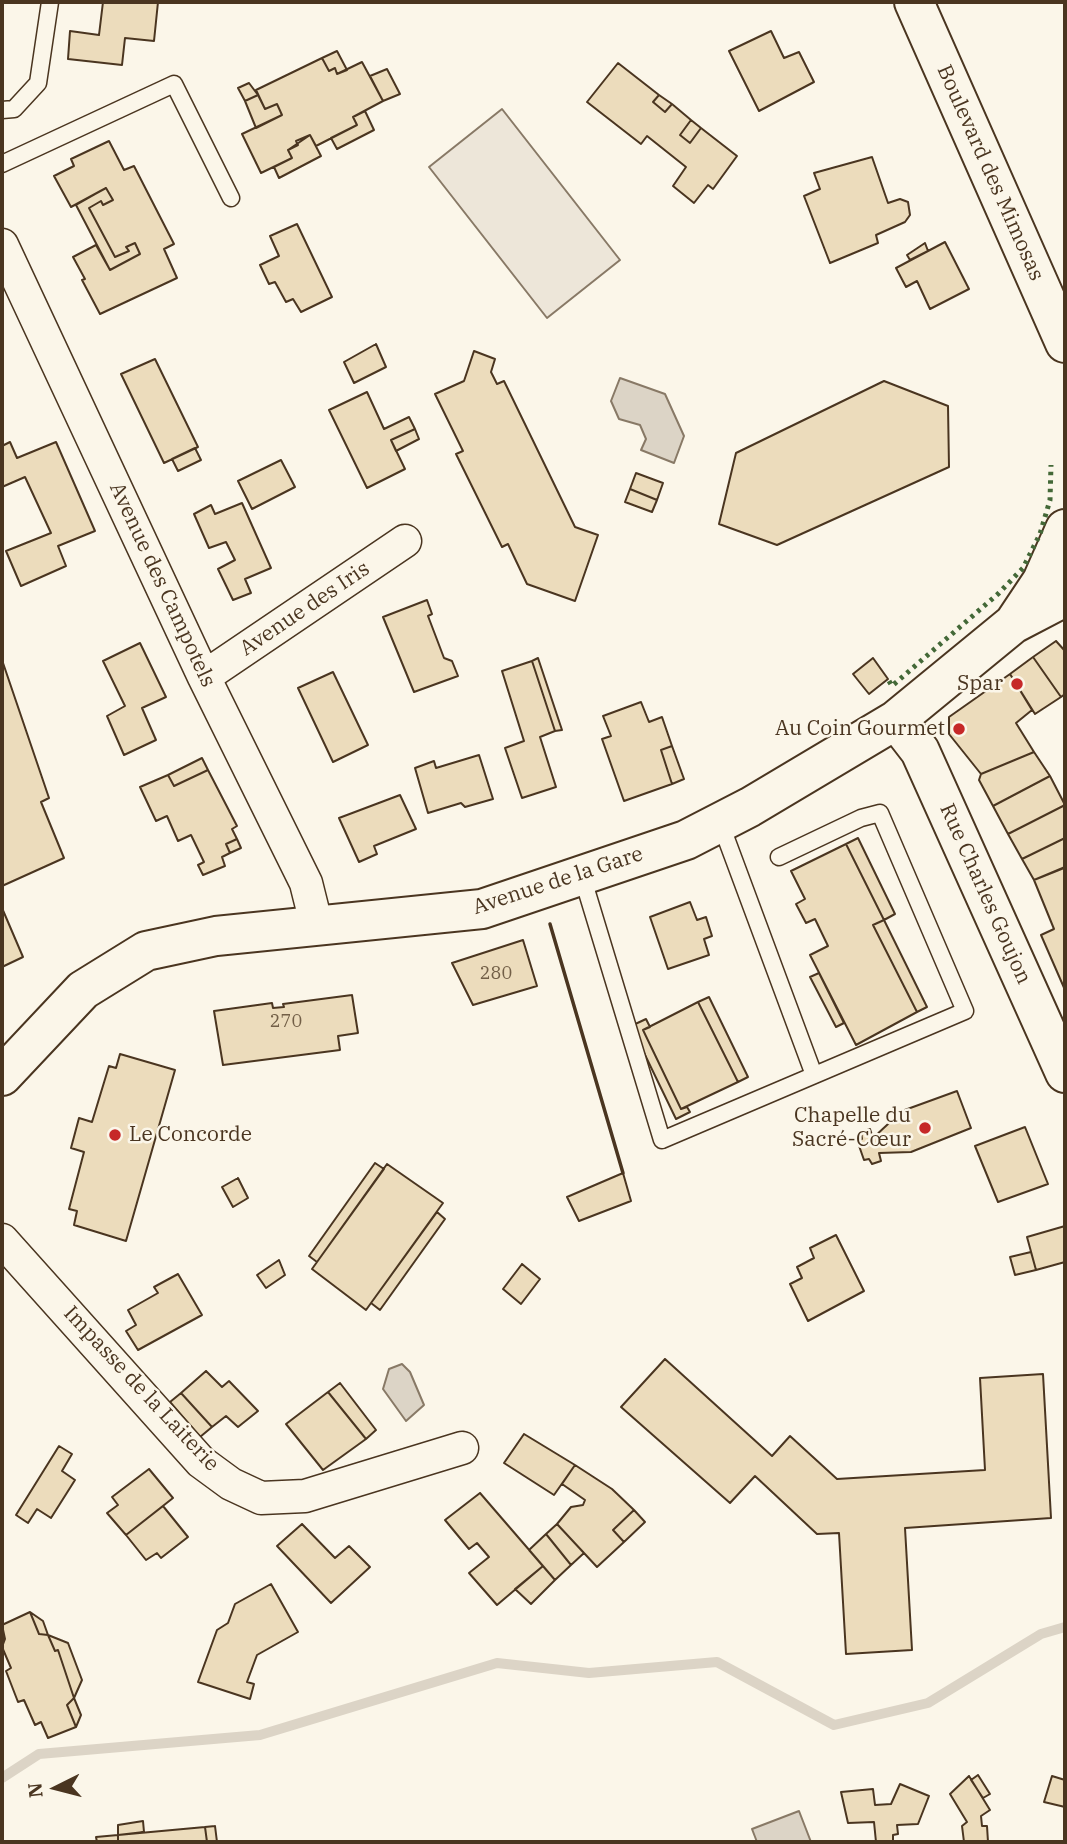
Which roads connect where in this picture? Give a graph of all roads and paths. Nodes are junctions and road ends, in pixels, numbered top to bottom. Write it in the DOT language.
graph roads {
  1 [pos="50,2"];
  2 [pos="914,2"];
  3 [pos="2,110"];
  4 [pos="2,164"];
  5 [pos="231,198"];
  6 [pos="2,245"];
  7 [pos="1065,343"];
  8 [pos="1063,539"];
  9 [pos="405,541"];
  10 [pos="1065,597"];
  11 [pos="1013,624"];
  12 [pos="204,677"];
  13 [pos="896,720"];
  14 [pos="720,822"];
  15 [pos="779,857"];
  16 [pos="582,876"];
  17 [pos="317,927"];
  18 [pos="1065,1073"];
  19 [pos="814,1075"];
  20 [pos="2,1076"];
  21 [pos="2,1240"];
  22 [pos="462,1448"];
  1 -- 3 [label="lane"];
  2 -- 7 [label="street, Boulevard des Mimosas"];
  4 -- 5 [label="lane"];
  6 -- 12 [label="street, Avenue des Campotels"];
  8 -- 11 [label="street, Avenue de la Gare"];
  9 -- 12 [label="street, Avenue des Iris"];
  10 -- 11 [label="street, Avenue de la Gare"];
  11 -- 13 [label="street, Avenue de la Gare"];
  12 -- 17 [label="street, Avenue des Campotels"];
  13 -- 14 [label="street, Avenue de la Gare"];
  13 -- 18 [label="street, Rue Charles Goujon"];
  14 -- 16 [label="street, Avenue de la Gare"];
  14 -- 19 [label="lane"];
  15 -- 19 [label="lane"];
  16 -- 17 [label="street, Avenue de la Gare"];
  16 -- 19 [label="lane"];
  17 -- 20 [label="street, Avenue de la Gare"];
  21 -- 22 [label="street, Impasse de la Laiterie"];
}
